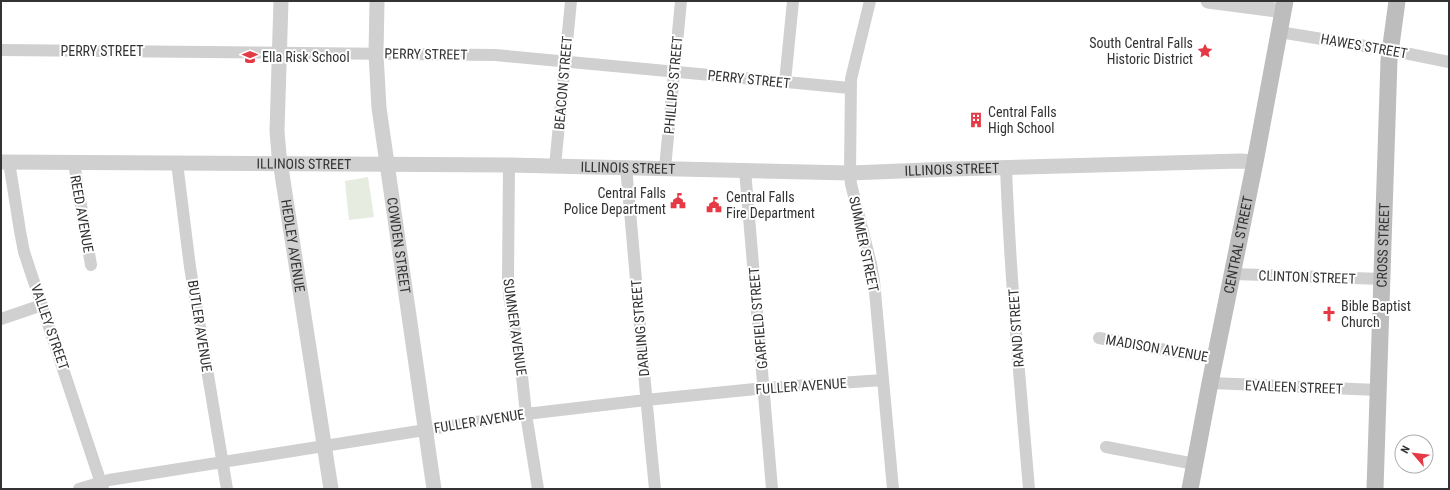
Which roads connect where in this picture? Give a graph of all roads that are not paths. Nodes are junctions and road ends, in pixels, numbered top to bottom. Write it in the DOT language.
graph roads {
  1 [pos="281,1"];
  2 [pos="376,1"];
  3 [pos="571,1"];
  4 [pos="681,1"];
  5 [pos="793,1"];
  6 [pos="870,1"];
  7 [pos="1208,1"];
  8 [pos="1397,1"];
  9 [pos="1284,6"];
  10 [pos="1279,32"];
  11 [pos="1,50"];
  12 [pos="1390,50"];
  13 [pos="280,52"];
  14 [pos="376,54"];
  15 [pos="565,61"];
  16 [pos="1449,62"];
  17 [pos="675,71"];
  18 [pos="785,82"];
  19 [pos="850,88"];
  20 [pos="5,162"];
  21 [pos="1256,162"];
  22 [pos="74,163"];
  23 [pos="177,163"];
  24 [pos="280,163"];
  25 [pos="386,164"];
  26 [pos="509,165"];
  27 [pos="555,166"];
  28 [pos="626,167"];
  29 [pos="1006,167"];
  30 [pos="665,168"];
  31 [pos="745,170"];
  32 [pos="850,173"];
  33 [pos="91,265"];
  34 [pos="1233,274"];
  35 [pos="1382,279"];
  36 [pos="42,305"];
  37 [pos="1,319"];
  38 [pos="1098,338"];
  39 [pos="1216,359"];
  40 [pos="883,380"];
  41 [pos="1210,383"];
  42 [pos="765,388"];
  43 [pos="1378,390"];
  44 [pos="646,400"];
  45 [pos="526,414"];
  46 [pos="426,430"];
  47 [pos="324,446"];
  48 [pos="1106,447"];
  49 [pos="222,461"];
  50 [pos="1195,464"];
  51 [pos="102,485"];
  52 [pos="79,489"];
  53 [pos="227,489"];
  54 [pos="330,489"];
  55 [pos="434,489"];
  56 [pos="538,489"];
  57 [pos="655,489"];
  58 [pos="772,489"];
  59 [pos="893,489"];
  60 [pos="1029,489"];
  61 [pos="1190,489"];
  62 [pos="1375,489"];
  1 -- 13 [label="street, HEDLEY AVENUE"];
  2 -- 14 [label="street, COWDEN STREET"];
  3 -- 15 [label="street, BEACON STREET"];
  4 -- 17 [label="street, PHILLIPS STREET"];
  5 -- 18 [label="street"];
  6 -- 19 [label="street, SUMMER STREET"];
  7 -- 9 [label="street"];
  8 -- 12 [label="main road, CROSS STREET"];
  9 -- 10 [label="main road, CENTRAL STREET"];
  10 -- 12 [label="street, HAWES STREET"];
  10 -- 21 [label="main road, CENTRAL STREET"];
  11 -- 13 [label="street, PERRY STREET"];
  12 -- 16 [label="street, HAWES STREET"];
  12 -- 35 [label="main road, CROSS STREET"];
  13 -- 14 [label="street, PERRY STREET"];
  13 -- 24 [label="street, HEDLEY AVENUE"];
  14 -- 15 [label="street, PERRY STREET"];
  14 -- 25 [label="street, COWDEN STREET"];
  15 -- 17 [label="street, PERRY STREET"];
  15 -- 27 [label="street, BEACON STREET"];
  17 -- 18 [label="street, PERRY STREET"];
  17 -- 30 [label="street, PHILLIPS STREET"];
  18 -- 19 [label="street, PERRY STREET"];
  19 -- 32 [label="street, SUMMER STREET"];
  20 -- 22 [label="street, ILLINOIS STREET"];
  20 -- 36 [label="street, VALLEY STREET"];
  21 -- 29 [label="street, ILLINOIS STREET"];
  21 -- 34 [label="main road, CENTRAL STREET"];
  22 -- 23 [label="street, ILLINOIS STREET"];
  22 -- 33 [label="street, REED AVENUE"];
  23 -- 24 [label="street, ILLINOIS STREET"];
  23 -- 49 [label="street, BUTLER AVENUE"];
  24 -- 25 [label="street, ILLINOIS STREET"];
  24 -- 47 [label="street, HEDLEY AVENUE"];
  25 -- 26 [label="street, ILLINOIS STREET"];
  25 -- 46 [label="street, COWDEN STREET"];
  26 -- 27 [label="street, ILLINOIS STREET"];
  26 -- 45 [label="street, SUMNER AVENUE"];
  27 -- 28 [label="street, ILLINOIS STREET"];
  28 -- 30 [label="street, ILLINOIS STREET"];
  28 -- 44 [label="street, DARLING STREET"];
  29 -- 32 [label="street, ILLINOIS STREET"];
  29 -- 60 [label="street, RAND STREET"];
  30 -- 31 [label="street, ILLINOIS STREET"];
  31 -- 32 [label="street, ILLINOIS STREET"];
  31 -- 42 [label="street, GARFIELD STREET"];
  32 -- 40 [label="street, SUMMER STREET"];
  34 -- 35 [label="street, CLINTON STREET"];
  34 -- 39 [label="main road, CENTRAL STREET"];
  35 -- 43 [label="main road, CROSS STREET"];
  36 -- 37 [label="street"];
  36 -- 51 [label="street, VALLEY STREET"];
  38 -- 39 [label="street, MADISON AVENUE"];
  39 -- 41 [label="main road, CENTRAL STREET"];
  40 -- 42 [label="street, FULLER AVENUE"];
  40 -- 59 [label="street, SUMMER STREET"];
  41 -- 43 [label="street, EVALEEN STREET"];
  41 -- 50 [label="main road, CENTRAL STREET"];
  42 -- 44 [label="street, FULLER AVENUE"];
  42 -- 58 [label="street, GARFIELD STREET"];
  43 -- 62 [label="main road, CROSS STREET"];
  44 -- 45 [label="street, FULLER AVENUE"];
  44 -- 57 [label="street, DARLING STREET"];
  45 -- 46 [label="street, FULLER AVENUE"];
  45 -- 56 [label="street, SUMNER AVENUE"];
  46 -- 47 [label="street, FULLER AVENUE"];
  46 -- 55 [label="street, COWDEN STREET"];
  47 -- 49 [label="street, FULLER AVENUE"];
  47 -- 54 [label="street, HEDLEY AVENUE"];
  48 -- 50 [label="street"];
  49 -- 51 [label="street, FULLER AVENUE"];
  49 -- 53 [label="street, BUTLER AVENUE"];
  50 -- 61 [label="main road, CENTRAL STREET"];
  51 -- 52 [label="street, FULLER AVENUE"];
}
